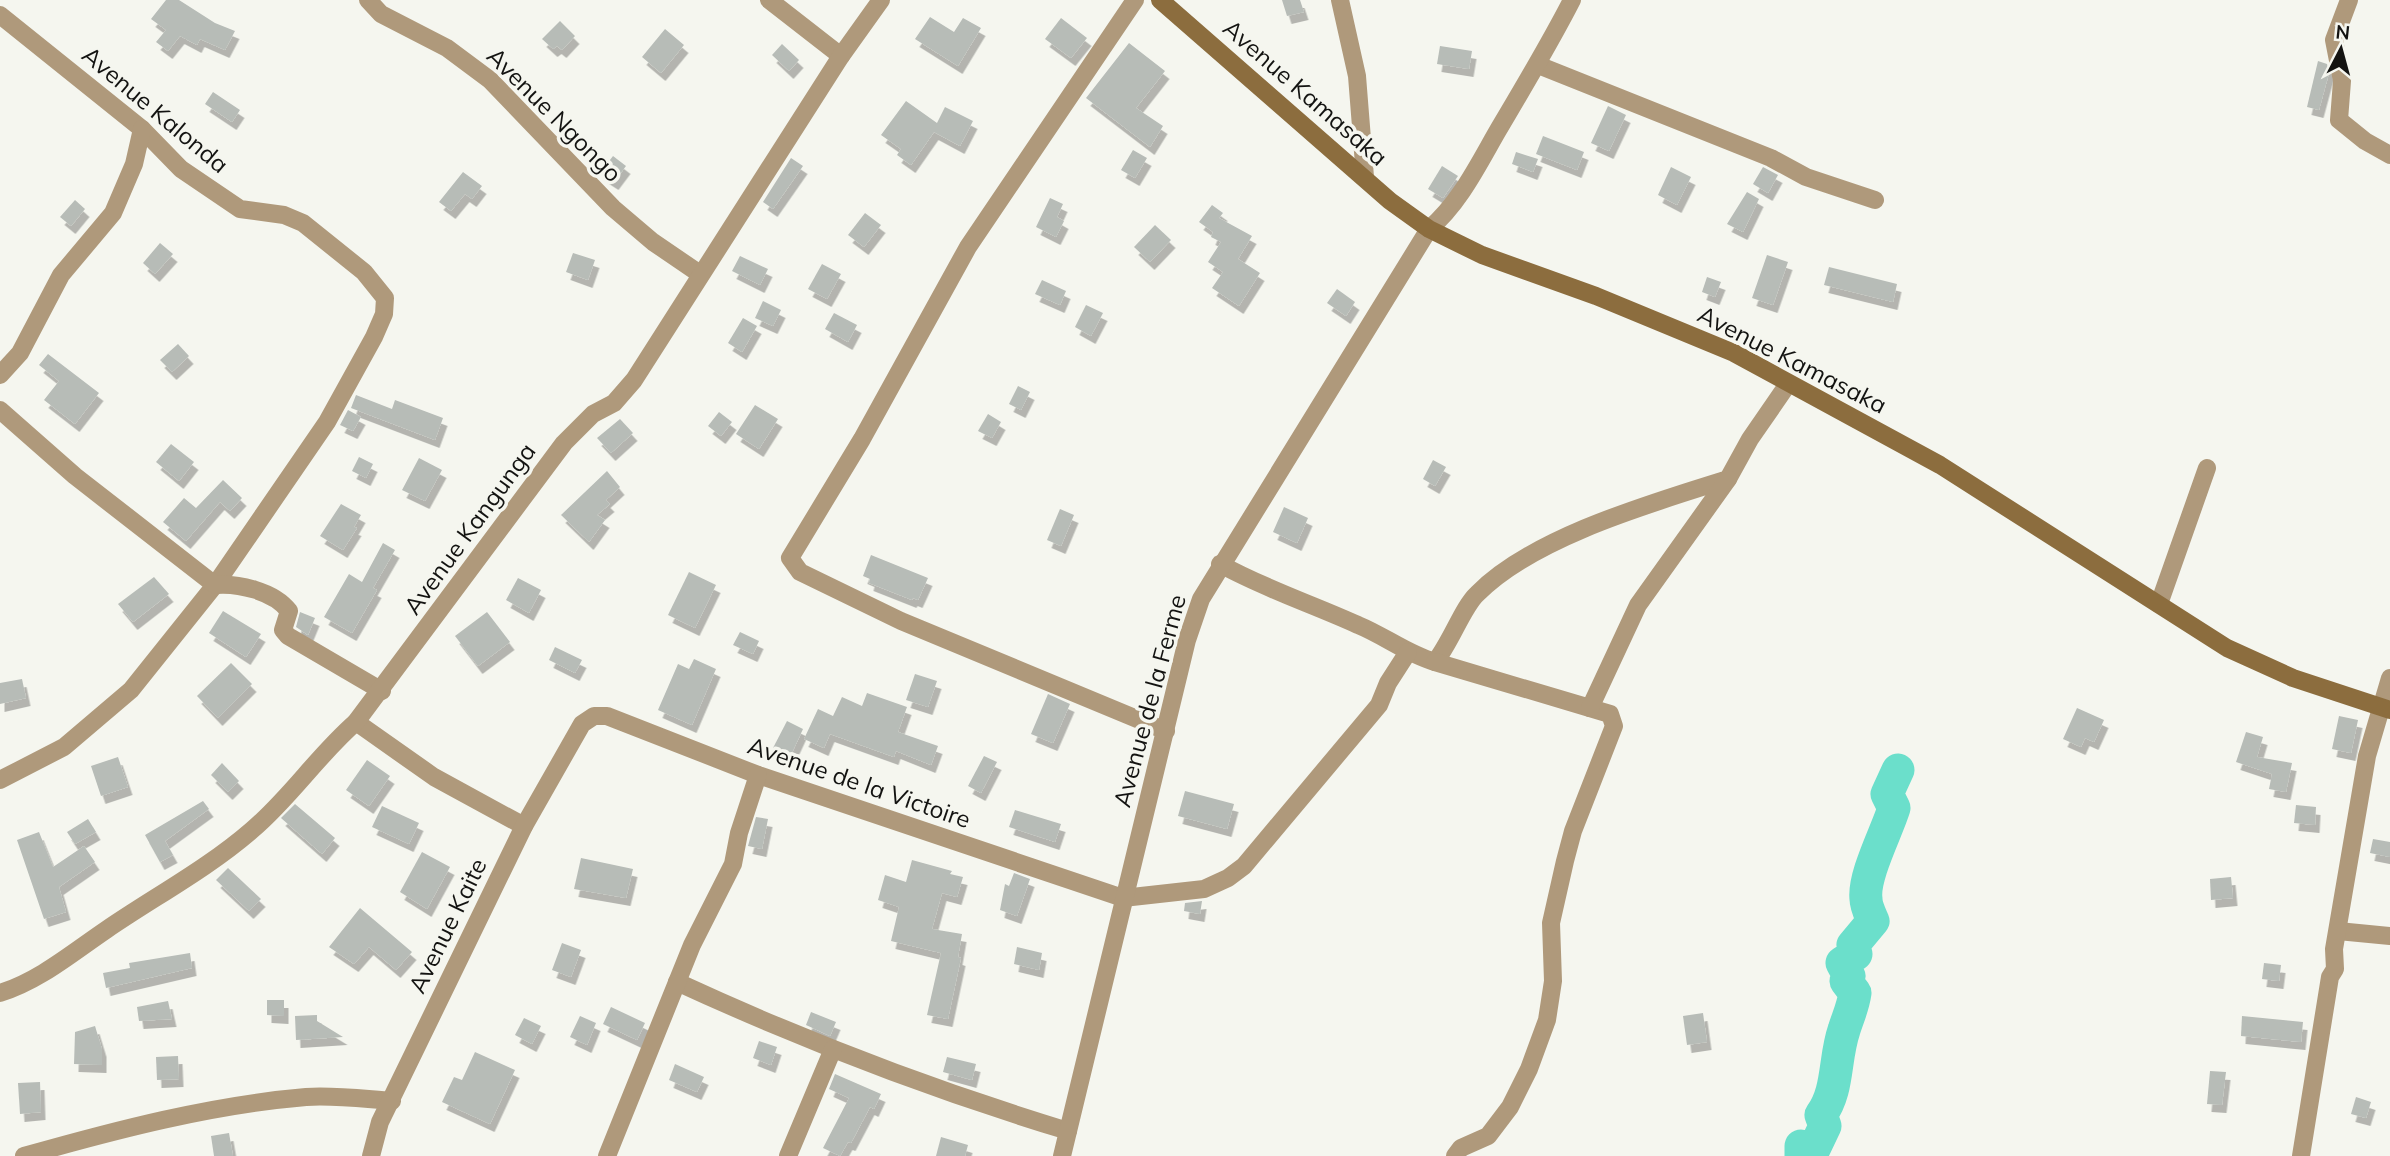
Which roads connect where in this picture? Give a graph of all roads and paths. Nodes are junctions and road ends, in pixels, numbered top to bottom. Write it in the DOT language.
graph roads {
  1 [pos="368,0"];
  2 [pos="769,0"];
  3 [pos="881,0"];
  4 [pos="1135,0"];
  5 [pos="1160,0"];
  6 [pos="1340,0"];
  7 [pos="1573,0"];
  8 [pos="2349,0"];
  9 [pos="0,15"];
  10 [pos="841,56"];
  11 [pos="1538,65"];
  12 [pos="142,129"];
  13 [pos="2390,155"];
  14 [pos="1365,177"];
  15 [pos="1875,200"];
  16 [pos="1429,229"];
  17 [pos="700,274"];
  18 [pos="0,375"];
  19 [pos="1788,384"];
  20 [pos="0,410"];
  21 [pos="2207,468"];
  22 [pos="1728,480"];
  23 [pos="1220,564"];
  24 [pos="215,585"];
  25 [pos="2159,604"];
  26 [pos="1408,652"];
  27 [pos="1435,662"];
  28 [pos="2390,678"];
  29 [pos="382,691"];
  30 [pos="1590,708"];
  31 [pos="2385,708"];
  32 [pos="356,722"];
  33 [pos="582,724"];
  34 [pos="1166,731"];
  35 [pos="758,775"];
  36 [pos="0,780"];
  37 [pos="524,826"];
  38 [pos="1123,898"];
  39 [pos="2338,931"];
  40 [pos="2390,936"];
  41 [pos="677,982"];
  42 [pos="0,993"];
  43 [pos="833,1049"];
  44 [pos="392,1101"];
  45 [pos="1068,1131"];
  46 [pos="49,1153"];
  47 [pos="24,1156"];
  48 [pos="371,1156"];
  49 [pos="607,1156"];
  50 [pos="788,1156"];
  51 [pos="1062,1156"];
  52 [pos="1455,1156"];
  53 [pos="2301,1156"];
  1 -- 17 [label="street, Avenue Ngongo"];
  2 -- 10 [label="street"];
  3 -- 10 [label="street, Avenue Kangunga"];
  4 -- 34 [label="street"];
  5 -- 14 [label="street, Avenue Kamasaka"];
  6 -- 14 [label="street"];
  7 -- 11 [label="street, Avenue de la Ferme"];
  8 -- 13 [label="street"];
  9 -- 12 [label="street, Avenue Kalonda"];
  10 -- 17 [label="street, Avenue Kangunga"];
  11 -- 15 [label="street"];
  11 -- 16 [label="street, Avenue de la Ferme"];
  12 -- 18 [label="street"];
  12 -- 24 [label="street, Avenue Kalonda"];
  14 -- 16 [label="street, Avenue Kamasaka"];
  16 -- 19 [label="street, Avenue Kamasaka"];
  16 -- 23 [label="street, Avenue de la Ferme"];
  17 -- 29 [label="street, Avenue Kangunga"];
  19 -- 22 [label="street"];
  19 -- 25 [label="street, Avenue Kamasaka"];
  20 -- 24 [label="street"];
  21 -- 25 [label="street"];
  22 -- 27 [label="street"];
  22 -- 30 [label="street"];
  23 -- 26 [label="street"];
  23 -- 34 [label="street, Avenue de la Ferme"];
  24 -- 29 [label="street"];
  24 -- 36 [label="street"];
  25 -- 31 [label="street, Avenue Kamasaka"];
  26 -- 27 [label="street"];
  26 -- 38 [label="street"];
  27 -- 30 [label="street"];
  28 -- 31 [label="street"];
  29 -- 32 [label="street, Avenue Kangunga"];
  30 -- 52 [label="street"];
  31 -- 39 [label="street"];
  32 -- 37 [label="street"];
  32 -- 42 [label="street, Avenue Kangunga"];
  33 -- 35 [label="street, Avenue de la Victoire"];
  33 -- 37 [label="street, Avenue Kaite"];
  34 -- 38 [label="street, Avenue de la Ferme"];
  35 -- 38 [label="street, Avenue de la Victoire"];
  35 -- 41 [label="street"];
  37 -- 44 [label="street, Avenue Kaite"];
  38 -- 45 [label="street, Avenue de la Ferme"];
  39 -- 40 [label="street"];
  39 -- 53 [label="street"];
  41 -- 43 [label="street"];
  41 -- 49 [label="street"];
  43 -- 45 [label="street"];
  43 -- 50 [label="street"];
  44 -- 46 [label="street"];
  44 -- 48 [label="street, Avenue Kaite"];
  45 -- 51 [label="street, Avenue de la Ferme"];
  46 -- 47 [label="street"];
}
